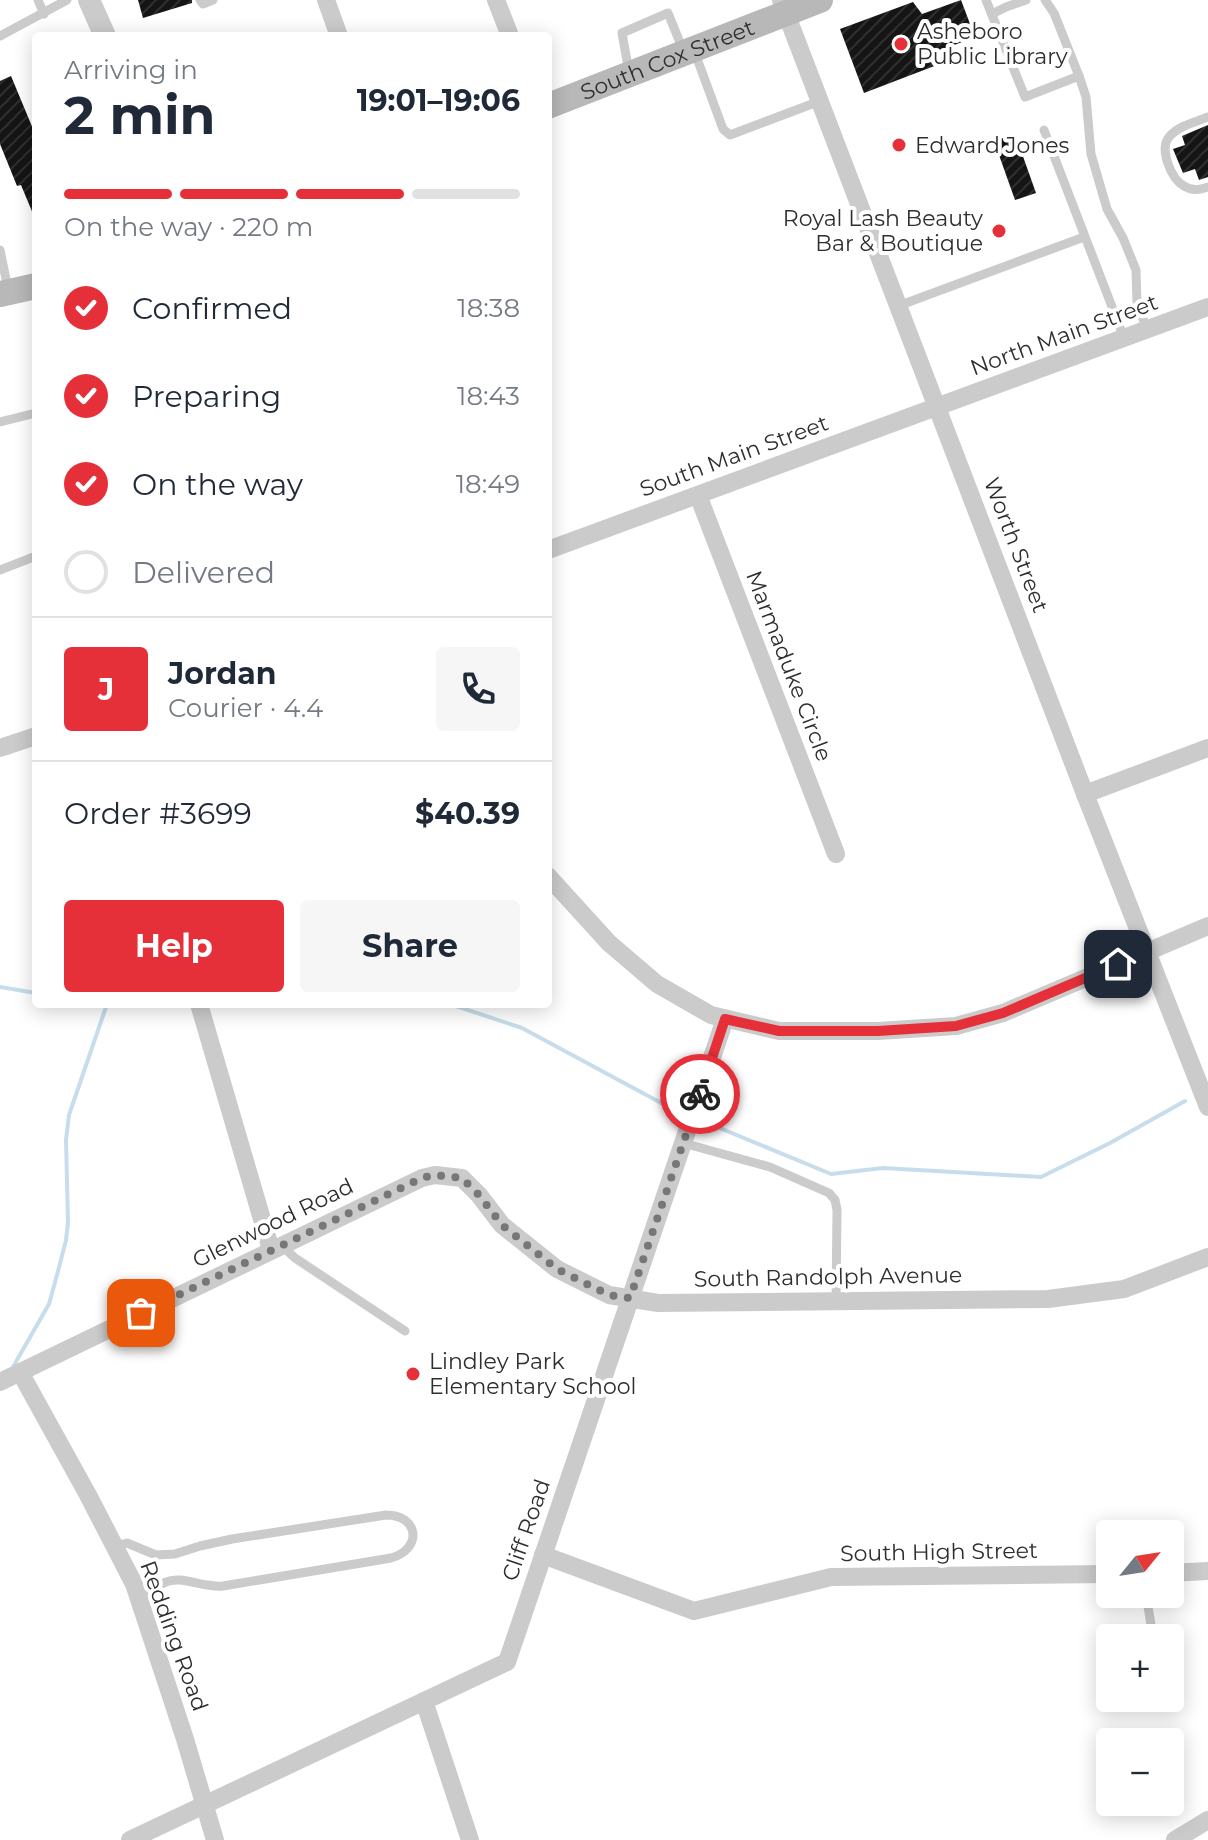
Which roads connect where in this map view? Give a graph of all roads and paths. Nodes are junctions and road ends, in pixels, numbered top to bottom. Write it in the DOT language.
graph roads {
  1 [pos="38,0"];
  2 [pos="67,0"];
  3 [pos="89,0"];
  4 [pos="200,0"];
  5 [pos="213,0"];
  6 [pos="326,0"];
  7 [pos="496,0"];
  8 [pos="820,0"];
  9 [pos="986,0"];
  10 [pos="1026,0"];
  11 [pos="1045,0"];
  12 [pos="1005,3"];
  13 [pos="784,7"];
  14 [pos="44,14"];
  15 [pos="992,14"];
  16 [pos="103,32"];
  17 [pos="338,32"];
  18 [pos="508,32"];
  19 [pos="0,36"];
  20 [pos="689,51"];
  21 [pos="630,74"];
  22 [pos="1079,76"];
  23 [pos="820,101"];
  24 [pos="552,104"];
  25 [pos="1208,117"];
  26 [pos="1044,130"];
  27 [pos="1208,187"];
  28 [pos="1084,237"];
  29 [pos="0,250"];
  30 [pos="32,287"];
  31 [pos="4,293"];
  32 [pos="898,306"];
  33 [pos="1208,307"];
  34 [pos="1147,329"];
  35 [pos="1124,338"];
  36 [pos="937,408"];
  37 [pos="32,414"];
  38 [pos="0,422"];
  39 [pos="698,495"];
  40 [pos="552,549"];
  41 [pos="32,558"];
  42 [pos="0,570"];
  43 [pos="32,737"];
  44 [pos="2,742"];
  45 [pos="1208,748"];
  46 [pos="1085,794"];
  47 [pos="836,854"];
  48 [pos="552,880"];
  49 [pos="1208,926"];
  50 [pos="1147,951"];
  51 [pos="200,1008"];
  52 [pos="725,1019"];
  53 [pos="1208,1107"];
  54 [pos="683,1143"];
  55 [pos="479,1195"];
  56 [pos="276,1248"];
  57 [pos="1208,1257"];
  58 [pos="630,1298"];
  59 [pos="836,1301"];
  60 [pos="405,1331"];
  61 [pos="20,1372"];
  62 [pos="0,1382"];
  63 [pos="115,1546"];
  64 [pos="543,1555"];
  65 [pos="1208,1571"];
  66 [pos="1184,1572"];
  67 [pos="1096,1574"];
  68 [pos="139,1600"];
  69 [pos="424,1701"];
  70 [pos="204,1804"];
  71 [pos="1208,1820"];
  72 [pos="130,1840"];
  73 [pos="215,1840"];
  74 [pos="470,1840"];
  75 [pos="1175,1840"];
  1 -- 14 [label="lane"];
  2 -- 14 [label="lane"];
  3 -- 16 [label="street"];
  4 -- 5 [label="lane"];
  6 -- 17 [label="street"];
  7 -- 18 [label="street"];
  8 -- 13 [label="main road, South Cox Street"];
  9 -- 15 [label="lane"];
  10 -- 12 [label="lane"];
  11 -- 22 [label="lane"];
  12 -- 15 [label="lane"];
  13 -- 20 [label="main road, South Cox Street"];
  13 -- 23 [label="street, Worth Street"];
  14 -- 19 [label="lane"];
  15 -- 22 [label="lane"];
  20 -- 21 [label="main road, South Cox Street"];
  20 -- 21 [label="lane"];
  20 -- 23 [label="lane"];
  21 -- 24 [label="main road, South Cox Street"];
  22 -- 34 [label="lane"];
  23 -- 32 [label="street, Worth Street"];
  25 -- 27 [label="lane"];
  26 -- 28 [label="lane"];
  28 -- 32 [label="lane"];
  28 -- 35 [label="lane"];
  29 -- 31 [label="lane"];
  30 -- 31 [label="main road"];
  32 -- 36 [label="street, Worth Street"];
  33 -- 34 [label="street, North Main Street"];
  34 -- 35 [label="street, North Main Street"];
  35 -- 36 [label="street, North Main Street"];
  36 -- 39 [label="street, South Main Street"];
  36 -- 46 [label="street, Worth Street"];
  37 -- 38 [label="lane"];
  39 -- 40 [label="street, South Main Street"];
  39 -- 47 [label="street, Marmaduke Circle"];
  41 -- 42 [label="lane"];
  43 -- 44 [label="street"];
  45 -- 46 [label="street"];
  46 -- 50 [label="street, Worth Street"];
  48 -- 52 [label="street"];
  49 -- 50 [label="street"];
  50 -- 52 [label="street"];
  50 -- 53 [label="street, Worth Street"];
  51 -- 56 [label="street"];
  52 -- 54 [label="street, Cliff Road"];
  54 -- 58 [label="street, Cliff Road"];
  54 -- 59 [label="lane"];
  55 -- 56 [label="street, Glenwood Road"];
  55 -- 58 [label="street, South Randolph Avenue"];
  56 -- 60 [label="lane"];
  56 -- 61 [label="street, Glenwood Road"];
  57 -- 59 [label="street, South Randolph Avenue"];
  58 -- 59 [label="street, South Randolph Avenue"];
  58 -- 64 [label="street, Cliff Road"];
  61 -- 62 [label="street, Glenwood Road"];
  61 -- 63 [label="street, Redding Road"];
  63 -- 68 [label="street, Redding Road"];
  63 -- 68 [label="lane"];
  64 -- 67 [label="street, South High Street"];
  64 -- 69 [label="street, Cliff Road"];
  65 -- 66 [label="street"];
  68 -- 70 [label="street, Redding Road"];
  69 -- 70 [label="street, Cliff Road"];
  69 -- 74 [label="street"];
  70 -- 72 [label="street, Cliff Road"];
  70 -- 73 [label="street, Redding Road"];
  71 -- 75 [label="street"];
}
